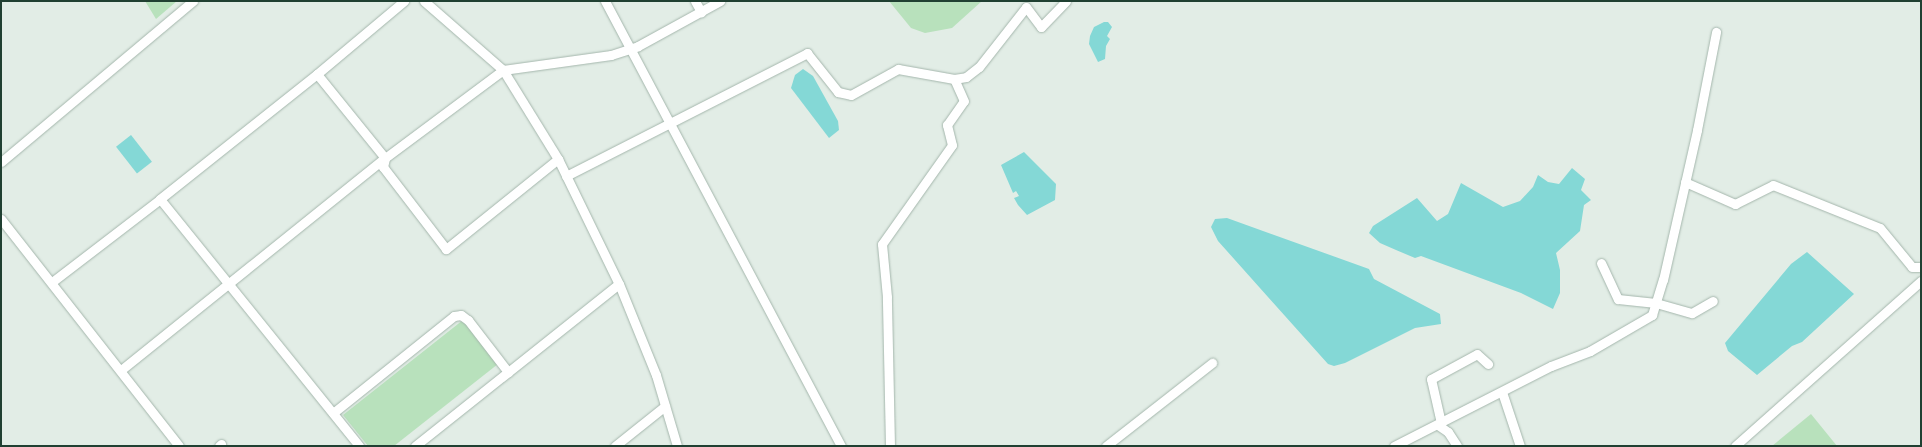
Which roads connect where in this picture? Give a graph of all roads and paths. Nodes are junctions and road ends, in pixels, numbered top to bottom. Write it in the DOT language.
graph roads {
  1 [pos="193,1"];
  2 [pos="404,1"];
  3 [pos="424,1"];
  4 [pos="605,1"];
  5 [pos="696,1"];
  6 [pos="720,1"];
  7 [pos="1066,1"];
  8 [pos="1026,4"];
  9 [pos="701,12"];
  10 [pos="1716,32"];
  11 [pos="503,70"];
  12 [pos="317,74"];
  13 [pos="954,79"];
  14 [pos="669,123"];
  15 [pos="385,158"];
  16 [pos="558,158"];
  17 [pos="1,162"];
  18 [pos="566,176"];
  19 [pos="1685,182"];
  20 [pos="160,199"];
  21 [pos="1,219"];
  22 [pos="1601,263"];
  23 [pos="1921,267"];
  24 [pos="1921,281"];
  25 [pos="52,282"];
  26 [pos="228,284"];
  27 [pos="619,284"];
  28 [pos="1713,301"];
  29 [pos="1656,303"];
  30 [pos="1212,363"];
  31 [pos="1488,364"];
  32 [pos="121,370"];
  33 [pos="508,372"];
  34 [pos="1502,392"];
  35 [pos="665,406"];
  36 [pos="333,413"];
  37 [pos="1439,424"];
  38 [pos="178,446"];
  39 [pos="359,446"];
  40 [pos="414,446"];
  41 [pos="615,446"];
  42 [pos="677,446"];
  43 [pos="841,446"];
  44 [pos="890,446"];
  45 [pos="1106,446"];
  46 [pos="1394,446"];
  47 [pos="1457,446"];
  48 [pos="1520,446"];
  49 [pos="1734,446"];
  1 -- 17 [label="street"];
  2 -- 12 [label="street"];
  3 -- 11 [label="street"];
  4 -- 14 [label="street"];
  5 -- 9 [label="street"];
  6 -- 9 [label="street"];
  7 -- 8 [label="street"];
  8 -- 13 [label="street"];
  9 -- 11 [label="street"];
  10 -- 19 [label="street"];
  11 -- 15 [label="street"];
  11 -- 16 [label="street"];
  12 -- 15 [label="street"];
  12 -- 20 [label="street"];
  13 -- 14 [label="street"];
  13 -- 44 [label="street"];
  14 -- 18 [label="street"];
  14 -- 43 [label="street"];
  15 -- 16 [label="street"];
  15 -- 26 [label="street"];
  16 -- 18 [label="street"];
  18 -- 27 [label="street"];
  19 -- 23 [label="street"];
  19 -- 29 [label="street"];
  20 -- 25 [label="street"];
  20 -- 26 [label="street"];
  21 -- 25 [label="street"];
  22 -- 29 [label="street"];
  24 -- 49 [label="street"];
  25 -- 32 [label="street"];
  26 -- 32 [label="street"];
  26 -- 36 [label="street"];
  27 -- 33 [label="street"];
  27 -- 35 [label="street"];
  28 -- 29 [label="street"];
  29 -- 34 [label="street"];
  30 -- 45 [label="street"];
  31 -- 37 [label="street"];
  32 -- 38 [label="street"];
  33 -- 36 [label="street"];
  33 -- 40 [label="street"];
  34 -- 37 [label="street"];
  34 -- 48 [label="street"];
  35 -- 41 [label="street"];
  35 -- 42 [label="street"];
  36 -- 39 [label="street"];
  37 -- 46 [label="street"];
  37 -- 47 [label="street"];
}
